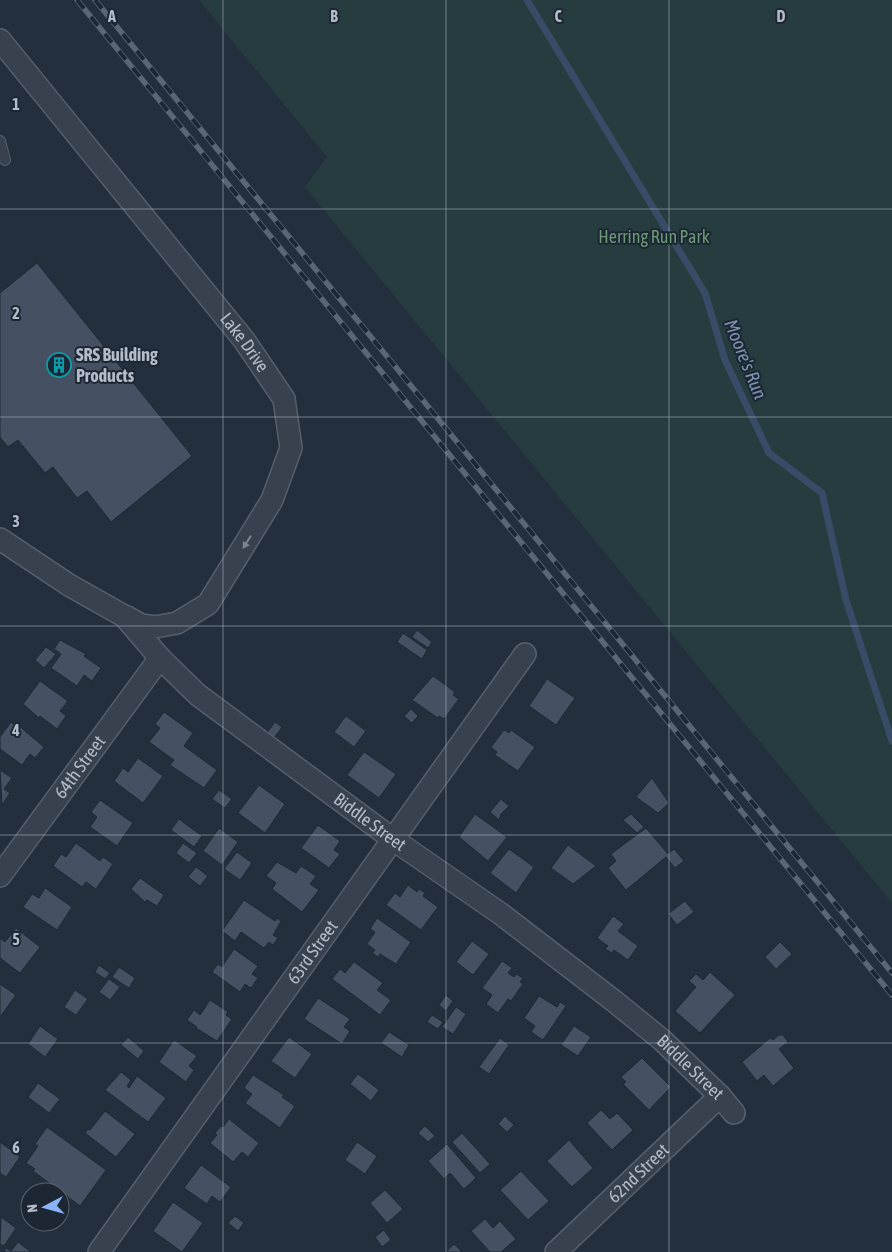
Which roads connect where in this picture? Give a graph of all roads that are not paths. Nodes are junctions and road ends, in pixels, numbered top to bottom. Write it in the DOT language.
graph roads {
  1 [pos="0,40"];
  2 [pos="0,141"];
  3 [pos="5,160"];
  4 [pos="0,539"];
  5 [pos="124,616"];
  6 [pos="525,654"];
  7 [pos="160,658"];
  8 [pos="394,840"];
  9 [pos="0,876"];
  10 [pos="720,1096"];
  11 [pos="734,1113"];
  12 [pos="99,1252"];
  13 [pos="556,1252"];
  1 -- 5 [label="street, Lake Drive, one-way"];
  2 -- 3 [label="lane"];
  4 -- 5 [label="street, Biddle Street"];
  5 -- 7 [label="street, Biddle Street"];
  6 -- 8 [label="street, 63rd Street"];
  7 -- 8 [label="street, Biddle Street"];
  7 -- 9 [label="street, 64th Street"];
  8 -- 10 [label="street, Biddle Street"];
  8 -- 12 [label="street, 63rd Street"];
  10 -- 11 [label="street, Biddle Street"];
  10 -- 13 [label="street, 62nd Street"];
}
